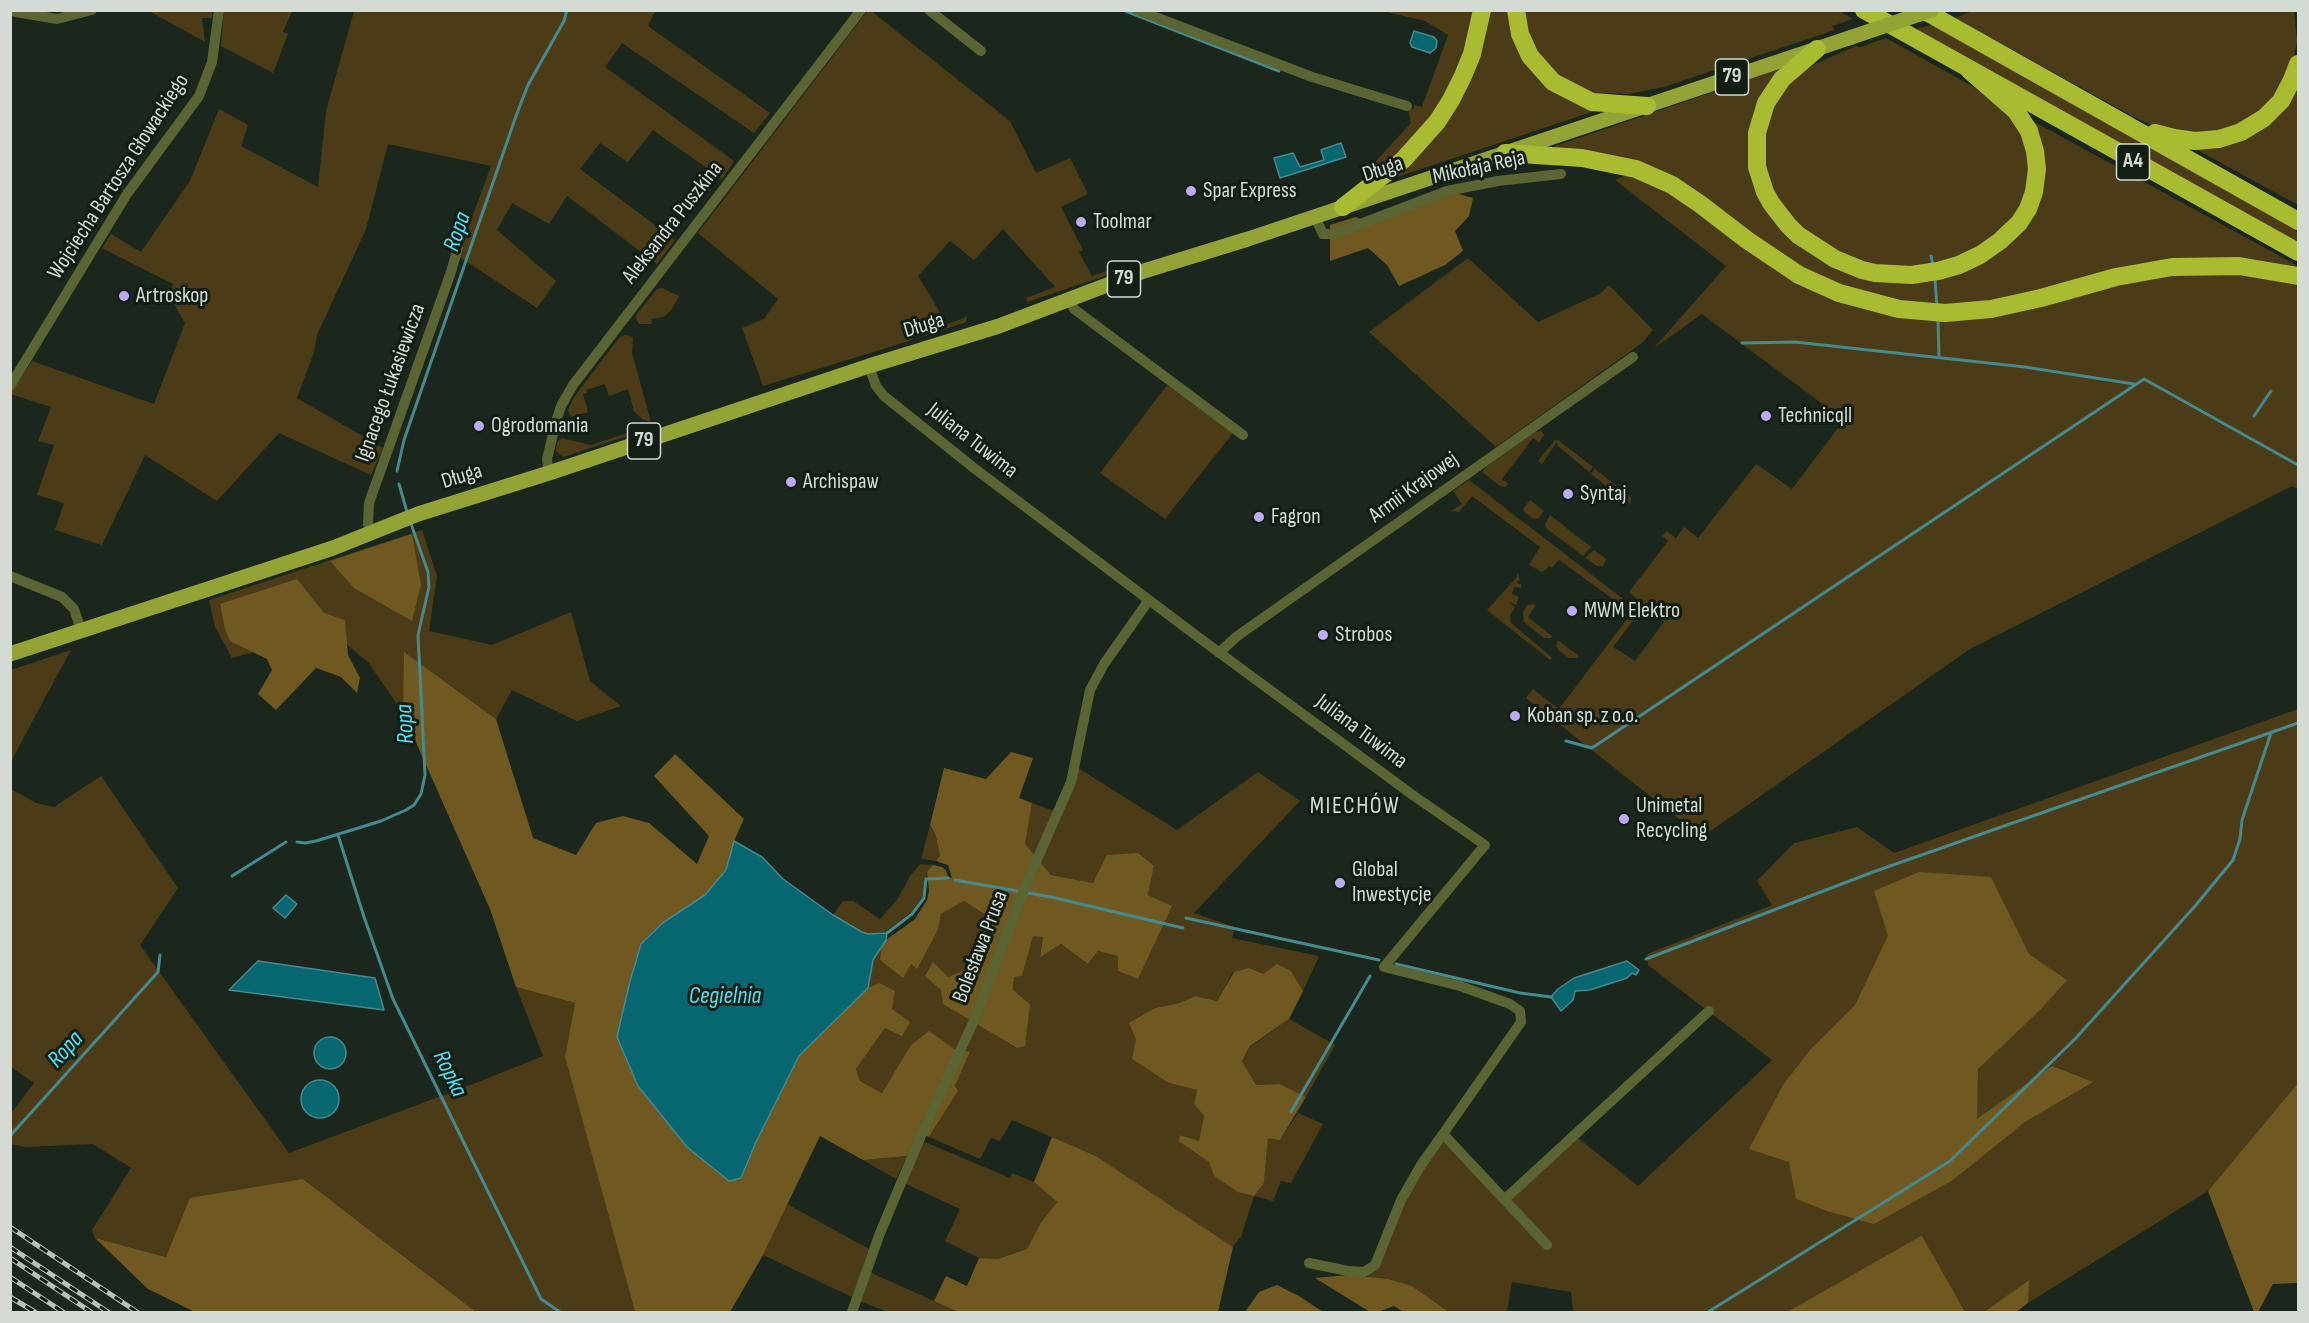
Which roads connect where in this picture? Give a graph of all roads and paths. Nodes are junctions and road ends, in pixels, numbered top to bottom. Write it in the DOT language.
graph roads {
  1 [pos="92,10"];
  2 [pos="219,10"];
  3 [pos="861,10"];
  4 [pos="929,10"];
  5 [pos="1137,10"];
  6 [pos="1482,10"];
  7 [pos="1516,10"];
  8 [pos="1864,10"];
  9 [pos="1923,10"];
  10 [pos="1932,10"];
  11 [pos="10,11"];
  12 [pos="1817,49"];
  13 [pos="981,51"];
  14 [pos="2298,64"];
  15 [pos="1969,70"];
  16 [pos="1407,106"];
  17 [pos="1647,106"];
  18 [pos="2121,123"];
  19 [pos="1505,153"];
  20 [pos="1561,174"];
  21 [pos="1343,207"];
  22 [pos="1315,217"];
  23 [pos="2298,220"];
  24 [pos="458,247"];
  25 [pos="2298,252"];
  26 [pos="2298,276"];
  27 [pos="1069,299"];
  28 [pos="1633,357"];
  29 [pos="869,366"];
  30 [pos="10,387"];
  31 [pos="1243,435"];
  32 [pos="549,473"];
  33 [pos="371,533"];
  34 [pos="10,576"];
  35 [pos="1149,600"];
  36 [pos="81,630"];
  37 [pos="1219,652"];
  38 [pos="10,654"];
  39 [pos="1709,1011"];
  40 [pos="1443,1134"];
  41 [pos="1505,1199"];
  42 [pos="1547,1245"];
  43 [pos="1310,1263"];
  44 [pos="852,1312"];
  1 -- 11 [label="street"];
  2 -- 30 [label="street, Wojciecha Bartosza Głowackiego"];
  3 -- 32 [label="street, Aleksandra Puszkina"];
  4 -- 13 [label="street"];
  5 -- 16 [label="street"];
  6 -- 21 [label="highway"];
  7 -- 17 [label="highway"];
  8 -- 15 [label="highway, A4"];
  9 -- 18 [label="highway, A4"];
  10 -- 12 [label="main road, Długa / 79, bridge"];
  12 -- 15 [label="highway"];
  12 -- 17 [label="main road, Długa / 79"];
  14 -- 18 [label="highway"];
  15 -- 25 [label="highway, A4"];
  17 -- 19 [label="main road, Długa / 79"];
  18 -- 23 [label="highway, A4"];
  19 -- 21 [label="main road, Długa / 79"];
  19 -- 26 [label="highway"];
  20 -- 22 [label="street, Mikołaja Reja"];
  21 -- 22 [label="main road, Długa / 79"];
  22 -- 27 [label="main road, Długa / 79"];
  24 -- 33 [label="street, Ignacego Łukasiewicza"];
  27 -- 29 [label="main road, Długa / 79"];
  27 -- 31 [label="street"];
  28 -- 37 [label="street, Armii Krajowej"];
  29 -- 32 [label="main road, Długa / 79"];
  29 -- 35 [label="street, Juliana Tuwima"];
  32 -- 33 [label="main road, Długa / 79"];
  33 -- 36 [label="main road, Długa / 79"];
  34 -- 36 [label="street"];
  35 -- 37 [label="street, Juliana Tuwima"];
  35 -- 44 [label="street, Bolesława Prusa"];
  36 -- 38 [label="main road, Długa / 79"];
  37 -- 40 [label="street, Juliana Tuwima"];
  39 -- 41 [label="street"];
  40 -- 41 [label="street"];
  40 -- 43 [label="street, Juliana Tuwima"];
  41 -- 42 [label="street"];
}
